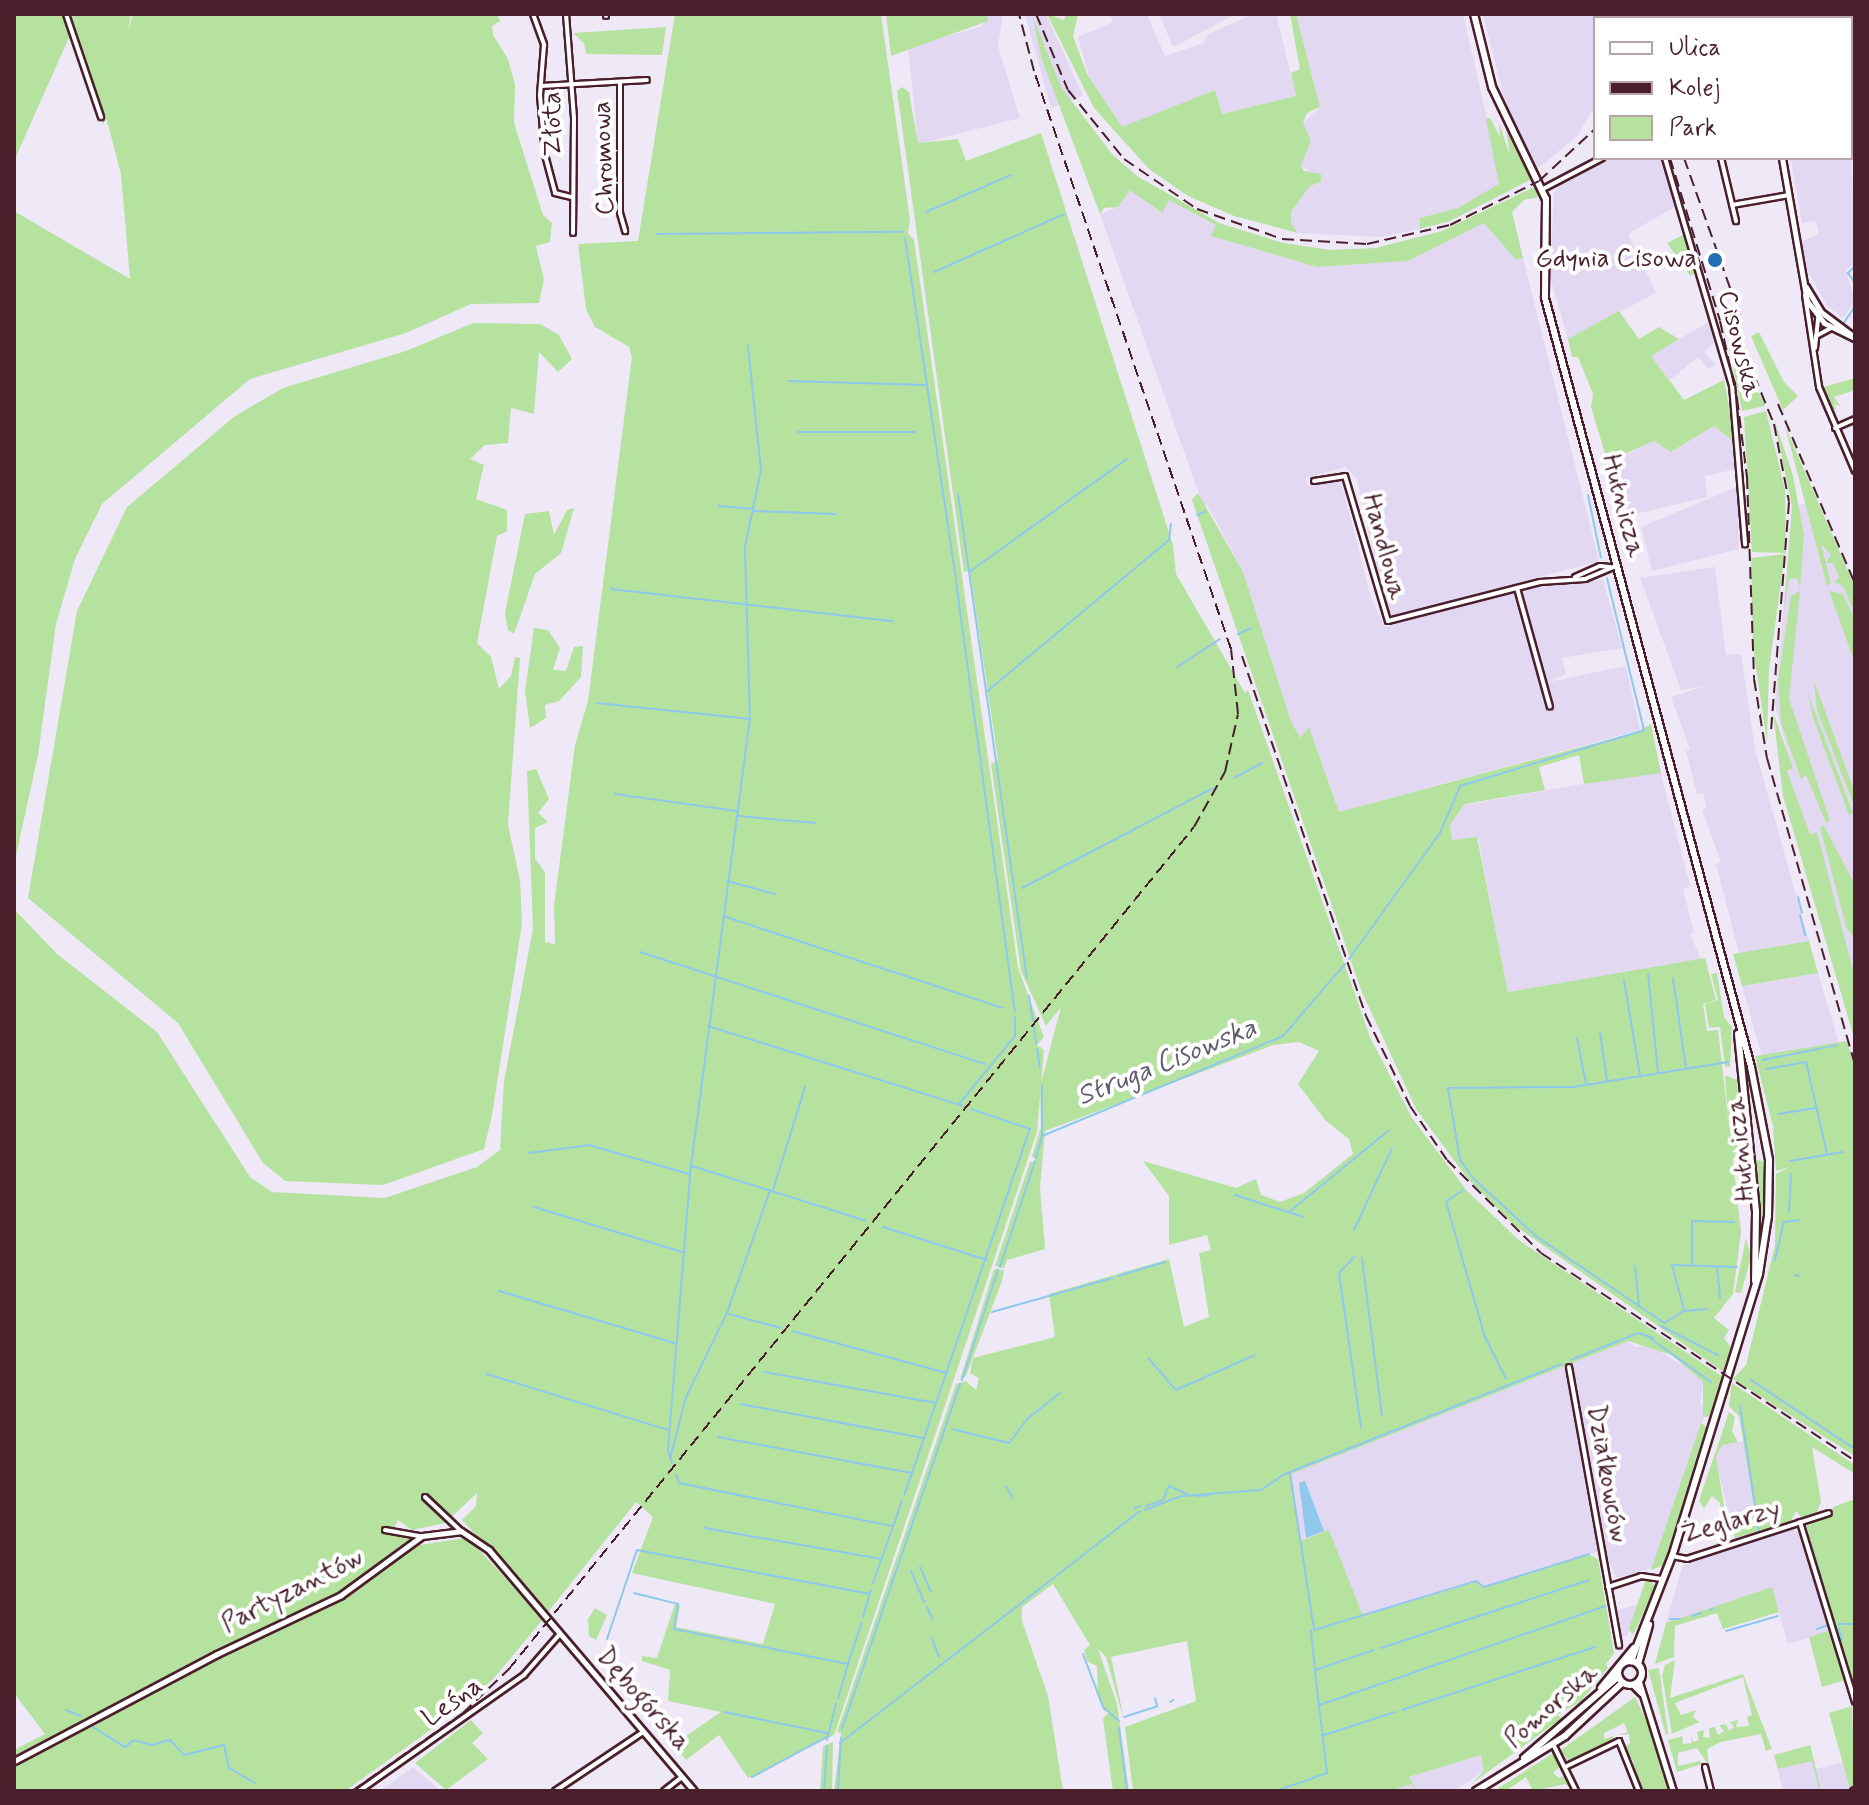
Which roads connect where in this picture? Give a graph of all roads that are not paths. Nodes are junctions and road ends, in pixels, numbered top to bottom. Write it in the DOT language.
graph roads {
  1 [pos="66,14"];
  2 [pos="533,14"];
  3 [pos="566,14"];
  4 [pos="1474,14"];
  5 [pos="647,80"];
  6 [pos="620,83"];
  7 [pos="541,86"];
  8 [pos="572,86"];
  9 [pos="101,117"];
  10 [pos="1598,160"];
  11 [pos="1666,160"];
  12 [pos="1721,160"];
  13 [pos="1782,160"];
  14 [pos="1543,189"];
  15 [pos="1789,195"];
  16 [pos="571,197"];
  17 [pos="1732,205"];
  18 [pos="1736,221"];
  19 [pos="625,231"];
  20 [pos="573,233"];
  21 [pos="1804,282"];
  22 [pos="1805,295"];
  23 [pos="1820,314"];
  24 [pos="1831,328"];
  25 [pos="1816,336"];
  26 [pos="1854,338"];
  27 [pos="1814,350"];
  28 [pos="1855,419"];
  29 [pos="1835,428"];
  30 [pos="1855,471"];
  31 [pos="1314,481"];
  32 [pos="1745,544"];
  33 [pos="1613,566"];
  34 [pos="1517,588"];
  35 [pos="1550,707"];
  36 [pos="1736,1014"];
  37 [pos="1751,1067"];
  38 [pos="1742,1069"];
  39 [pos="1765,1129"];
  40 [pos="1749,1137"];
  41 [pos="1751,1154"];
  42 [pos="1769,1160"];
  43 [pos="1756,1235"];
  44 [pos="1766,1237"];
  45 [pos="1755,1281"];
  46 [pos="1569,1367"];
  47 [pos="425,1497"];
  48 [pos="1829,1513"];
  49 [pos="1800,1522"];
  50 [pos="385,1530"];
  51 [pos="461,1531"];
  52 [pos="422,1536"];
  53 [pos="1672,1556"];
  54 [pos="1664,1579"];
  55 [pos="1608,1587"];
  56 [pos="1651,1615"];
  57 [pos="559,1635"];
  58 [pos="1619,1646"];
  59 [pos="1637,1646"];
  60 [pos="1634,1663"];
  61 [pos="1620,1680"];
  62 [pos="1636,1684"];
  63 [pos="1596,1695"];
  64 [pos="1855,1702"];
  65 [pos="643,1732"];
  66 [pos="1551,1741"];
  67 [pos="14,1761"];
  68 [pos="1565,1767"];
  69 [pos="1705,1767"];
  70 [pos="682,1777"];
  71 [pos="359,1791"];
  72 [pos="555,1791"];
  73 [pos="664,1791"];
  74 [pos="694,1791"];
  75 [pos="1476,1791"];
  76 [pos="1576,1791"];
  77 [pos="1639,1791"];
  78 [pos="1673,1791"];
  79 [pos="1711,1791"];
  1 -- 9 [label="street"];
  2 -- 7 [label="street"];
  3 -- 8 [label="street, Złota"];
  4 -- 14 [label="main road, Hutnicza"];
  5 -- 6 [label="street, Chromowa"];
  6 -- 8 [label="street, Chromowa"];
  6 -- 19 [label="street, Chromowa"];
  7 -- 8 [label="street, Chromowa"];
  7 -- 16 [label="street"];
  8 -- 16 [label="street, Złota"];
  10 -- 14 [label="street"];
  11 -- 32 [label="street, Cisowska"];
  12 -- 17 [label="street"];
  13 -- 15 [label="street"];
  14 -- 33 [label="main road, Hutnicza"];
  15 -- 17 [label="street"];
  15 -- 21 [label="street"];
  16 -- 20 [label="street, Złota"];
  17 -- 18 [label="street"];
  21 -- 22 [label="street"];
  21 -- 23 [label="street"];
  22 -- 23 [label="street"];
  22 -- 27 [label="street"];
  23 -- 24 [label="street"];
  23 -- 25 [label="street"];
  23 -- 26 [label="street"];
  24 -- 25 [label="street"];
  24 -- 26 [label="street"];
  25 -- 27 [label="street"];
  27 -- 29 [label="street"];
  28 -- 29 [label="street"];
  29 -- 30 [label="street"];
  31 -- 34 [label="street, Handlowa"];
  33 -- 34 [label="street, Handlowa"];
  33 -- 36 [label="main road, Hutnicza"];
  34 -- 35 [label="street"];
  36 -- 37 [label="main road, Hutnicza"];
  36 -- 38 [label="main road, Hutnicza"];
  37 -- 38 [label="main road"];
  37 -- 39 [label="main road, Hutnicza"];
  38 -- 40 [label="main road, Hutnicza"];
  39 -- 40 [label="main road"];
  39 -- 42 [label="main road, Hutnicza"];
  40 -- 41 [label="main road, Hutnicza"];
  41 -- 42 [label="main road"];
  41 -- 43 [label="main road, Hutnicza"];
  42 -- 44 [label="main road, Hutnicza"];
  43 -- 44 [label="main road"];
  43 -- 45 [label="main road, Hutnicza"];
  44 -- 45 [label="main road, Hutnicza"];
  45 -- 53 [label="main road, Hutnicza"];
  46 -- 55 [label="street, Działkowców"];
  47 -- 51 [label="street"];
  48 -- 49 [label="street, Żeglarzy"];
  49 -- 53 [label="street, Żeglarzy"];
  49 -- 64 [label="street, Żeglarzy"];
  50 -- 52 [label="street"];
  51 -- 52 [label="street, Partyzantów"];
  51 -- 57 [label="street"];
  52 -- 67 [label="street, Partyzantów"];
  53 -- 54 [label="main road, Hutnicza"];
  54 -- 55 [label="street, Działkowców"];
  54 -- 56 [label="main road, Hutnicza"];
  55 -- 58 [label="street, Działkowców"];
  56 -- 59 [label="main road"];
  56 -- 60 [label="main road"];
  57 -- 65 [label="street, Dębogórska"];
  57 -- 71 [label="street, Leśna"];
  59 -- 60 [label="main road"];
  59 -- 63 [label="main road"];
  60 -- 61 [label="main road"];
  60 -- 62 [label="main road"];
  61 -- 62 [label="main road"];
  61 -- 63 [label="main road, Pomorska"];
  61 -- 66 [label="main road, Pomorska"];
  62 -- 78 [label="street"];
  63 -- 66 [label="main road, Pomorska"];
  65 -- 70 [label="street, Dębogórska"];
  65 -- 72 [label="street"];
  66 -- 68 [label="street"];
  66 -- 75 [label="main road, Pomorska"];
  68 -- 76 [label="street"];
  68 -- 77 [label="street"];
  69 -- 79 [label="street"];
  70 -- 73 [label="street"];
  70 -- 74 [label="street, Dębogórska"];
}
